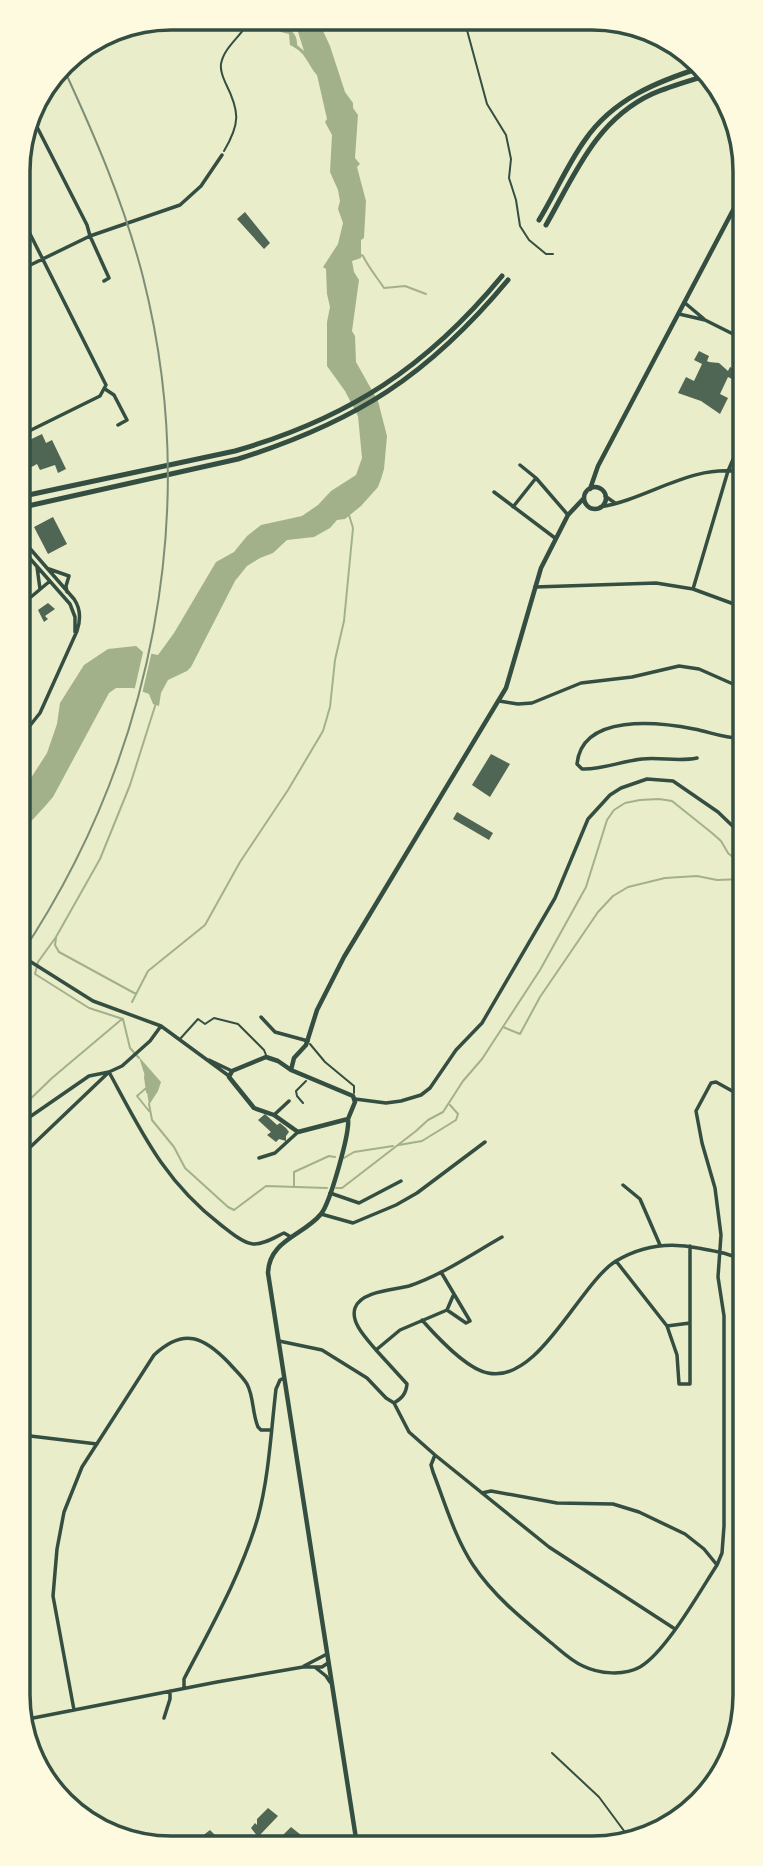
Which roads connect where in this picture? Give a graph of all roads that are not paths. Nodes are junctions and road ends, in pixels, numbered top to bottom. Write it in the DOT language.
graph roads {
  1 [pos="692,71"];
  2 [pos="698,78"];
  3 [pos="37,126"];
  4 [pos="222,155"];
  5 [pos="733,210"];
  6 [pos="539,220"];
  7 [pos="546,225"];
  8 [pos="30,233"];
  9 [pos="90,236"];
  10 [pos="43,258"];
  11 [pos="30,265"];
  12 [pos="502,275"];
  13 [pos="508,280"];
  14 [pos="104,281"];
  15 [pos="685,303"];
  16 [pos="679,314"];
  17 [pos="705,320"];
  18 [pos="733,334"];
  19 [pos="106,389"];
  20 [pos="118,425"];
  21 [pos="30,431"];
  22 [pos="733,459"];
  23 [pos="520,465"];
  24 [pos="728,471"];
  25 [pos="733,471"];
  26 [pos="596,473"];
  27 [pos="536,478"];
  28 [pos="590,489"];
  29 [pos="602,490"];
  30 [pos="494,492"];
  31 [pos="30,495"];
  32 [pos="605,496"];
  33 [pos="584,498"];
  34 [pos="617,504"];
  35 [pos="30,506"];
  36 [pos="513,507"];
  37 [pos="600,507"];
  38 [pos="590,508"];
  39 [pos="575,510"];
  40 [pos="568,515"];
  41 [pos="555,538"];
  42 [pos="30,549"];
  43 [pos="30,559"];
  44 [pos="36,566"];
  45 [pos="44,566"];
  46 [pos="56,580"];
  47 [pos="49,581"];
  48 [pos="535,587"];
  49 [pos="40,589"];
  50 [pos="693,589"];
  51 [pos="67,592"];
  52 [pos="30,598"];
  53 [pos="733,604"];
  54 [pos="75,637"];
  55 [pos="733,684"];
  56 [pos="499,701"];
  57 [pos="30,726"];
  58 [pos="733,738"];
  59 [pos="697,758"];
  60 [pos="733,826"];
  61 [pos="30,961"];
  62 [pos="261,1017"];
  63 [pos="161,1026"];
  64 [pos="179,1040"];
  65 [pos="307,1041"];
  66 [pos="266,1057"];
  67 [pos="294,1058"];
  68 [pos="278,1061"];
  69 [pos="291,1070"];
  70 [pos="109,1072"];
  71 [pos="230,1074"];
  72 [pos="733,1091"];
  73 [pos="354,1098"];
  74 [pos="289,1101"];
  75 [pos="274,1115"];
  76 [pos="30,1117"];
  77 [pos="348,1119"];
  78 [pos="298,1132"];
  79 [pos="485,1142"];
  80 [pos="30,1147"];
  81 [pos="259,1158"];
  82 [pos="401,1181"];
  83 [pos="623,1185"];
  84 [pos="330,1193"];
  85 [pos="321,1214"];
  86 [pos="291,1237"];
  87 [pos="502,1237"];
  88 [pos="661,1245"];
  89 [pos="690,1246"];
  90 [pos="720,1251"];
  91 [pos="733,1256"];
  92 [pos="616,1261"];
  93 [pos="441,1272"];
  94 [pos="454,1295"];
  95 [pos="447,1310"];
  96 [pos="422,1320"];
  97 [pos="690,1322"];
  98 [pos="667,1326"];
  99 [pos="279,1341"];
  100 [pos="376,1350"];
  101 [pos="284,1378"];
  102 [pos="394,1403"];
  103 [pos="271,1430"];
  104 [pos="30,1436"];
  105 [pos="97,1444"];
  106 [pos="435,1455"];
  107 [pos="482,1493"];
  108 [pos="717,1565"];
  109 [pos="675,1629"];
  110 [pos="327,1654"];
  111 [pos="328,1663"];
  112 [pos="303,1667"];
  113 [pos="314,1668"];
  114 [pos="331,1684"];
  115 [pos="184,1688"];
  116 [pos="170,1691"];
  117 [pos="75,1710"];
  118 [pos="32,1718"];
  119 [pos="164,1718"];
  120 [pos="356,1836"];
  1 -- 6 [label="main road"];
  2 -- 7 [label="main road"];
  3 -- 9 [label="street"];
  4 -- 9 [label="street"];
  5 -- 15 [label="street"];
  8 -- 10 [label="street"];
  9 -- 10 [label="street"];
  9 -- 14 [label="street"];
  10 -- 11 [label="street"];
  10 -- 19 [label="street"];
  12 -- 31 [label="main road"];
  13 -- 35 [label="main road"];
  15 -- 16 [label="street"];
  15 -- 17 [label="street"];
  16 -- 17 [label="street"];
  16 -- 26 [label="street"];
  17 -- 18 [label="street"];
  19 -- 20 [label="street"];
  19 -- 21 [label="street"];
  22 -- 24 [label="street"];
  23 -- 27 [label="street"];
  24 -- 25 [label="street"];
  24 -- 34 [label="street"];
  24 -- 50 [label="street"];
  26 -- 28 [label="street"];
  26 -- 29 [label="street"];
  27 -- 36 [label="street"];
  27 -- 40 [label="street"];
  28 -- 29 [label="street"];
  28 -- 33 [label="street"];
  29 -- 32 [label="street"];
  30 -- 36 [label="street"];
  32 -- 34 [label="street"];
  32 -- 37 [label="street"];
  33 -- 38 [label="street"];
  33 -- 39 [label="street"];
  34 -- 37 [label="street"];
  36 -- 41 [label="street"];
  37 -- 38 [label="street"];
  38 -- 39 [label="street"];
  39 -- 40 [label="street"];
  40 -- 41 [label="street"];
  41 -- 48 [label="street"];
  42 -- 45 [label="street"];
  43 -- 44 [label="street"];
  44 -- 47 [label="street"];
  44 -- 49 [label="street"];
  45 -- 46 [label="street"];
  45 -- 51 [label="street"];
  46 -- 47 [label="street"];
  46 -- 51 [label="street"];
  47 -- 49 [label="street"];
  47 -- 54 [label="street"];
  48 -- 50 [label="street"];
  48 -- 56 [label="street"];
  49 -- 52 [label="street"];
  50 -- 53 [label="street"];
  51 -- 54 [label="street"];
  54 -- 57 [label="street"];
  55 -- 56 [label="street"];
  56 -- 65 [label="street"];
  58 -- 59 [label="street"];
  60 -- 73 [label="street"];
  61 -- 63 [label="street"];
  62 -- 65 [label="street"];
  63 -- 64 [label="street"];
  63 -- 70 [label="street"];
  64 -- 66 [label="lane"];
  64 -- 71 [label="street"];
  65 -- 67 [label="street"];
  66 -- 68 [label="street"];
  66 -- 71 [label="street"];
  67 -- 68 [label="street"];
  67 -- 69 [label="street"];
  68 -- 69 [label="street"];
  69 -- 73 [label="street"];
  70 -- 76 [label="street"];
  70 -- 80 [label="street"];
  70 -- 86 [label="street"];
  71 -- 75 [label="street"];
  72 -- 90 [label="street"];
  73 -- 77 [label="street"];
  74 -- 75 [label="street"];
  75 -- 78 [label="street"];
  77 -- 78 [label="street"];
  77 -- 84 [label="street"];
  78 -- 81 [label="street"];
  79 -- 85 [label="street"];
  82 -- 84 [label="street"];
  83 -- 88 [label="street"];
  84 -- 85 [label="street"];
  85 -- 86 [label="street"];
  86 -- 99 [label="street"];
  87 -- 93 [label="street"];
  88 -- 89 [label="street"];
  88 -- 92 [label="street"];
  89 -- 90 [label="street"];
  89 -- 97 [label="street"];
  90 -- 91 [label="street"];
  90 -- 108 [label="street"];
  92 -- 96 [label="street"];
  92 -- 98 [label="street"];
  93 -- 94 [label="street"];
  93 -- 100 [label="street"];
  94 -- 95 [label="street"];
  94 -- 95 [label="street"];
  95 -- 96 [label="street"];
  96 -- 100 [label="street"];
  97 -- 98 [label="street"];
  97 -- 98 [label="street"];
  99 -- 101 [label="street"];
  99 -- 102 [label="street"];
  100 -- 102 [label="street"];
  101 -- 103 [label="street"];
  101 -- 110 [label="street"];
  102 -- 106 [label="street"];
  103 -- 105 [label="street"];
  103 -- 115 [label="street"];
  104 -- 105 [label="street"];
  105 -- 117 [label="street"];
  106 -- 107 [label="street"];
  106 -- 109 [label="street"];
  107 -- 108 [label="street"];
  107 -- 109 [label="street"];
  108 -- 109 [label="street"];
  110 -- 111 [label="street"];
  110 -- 112 [label="street"];
  111 -- 113 [label="street"];
  111 -- 114 [label="street"];
  112 -- 113 [label="street"];
  112 -- 115 [label="street"];
  113 -- 114 [label="street"];
  114 -- 120 [label="street"];
  115 -- 116 [label="street"];
  116 -- 117 [label="street"];
  116 -- 119 [label="street"];
  117 -- 118 [label="street"];
}
